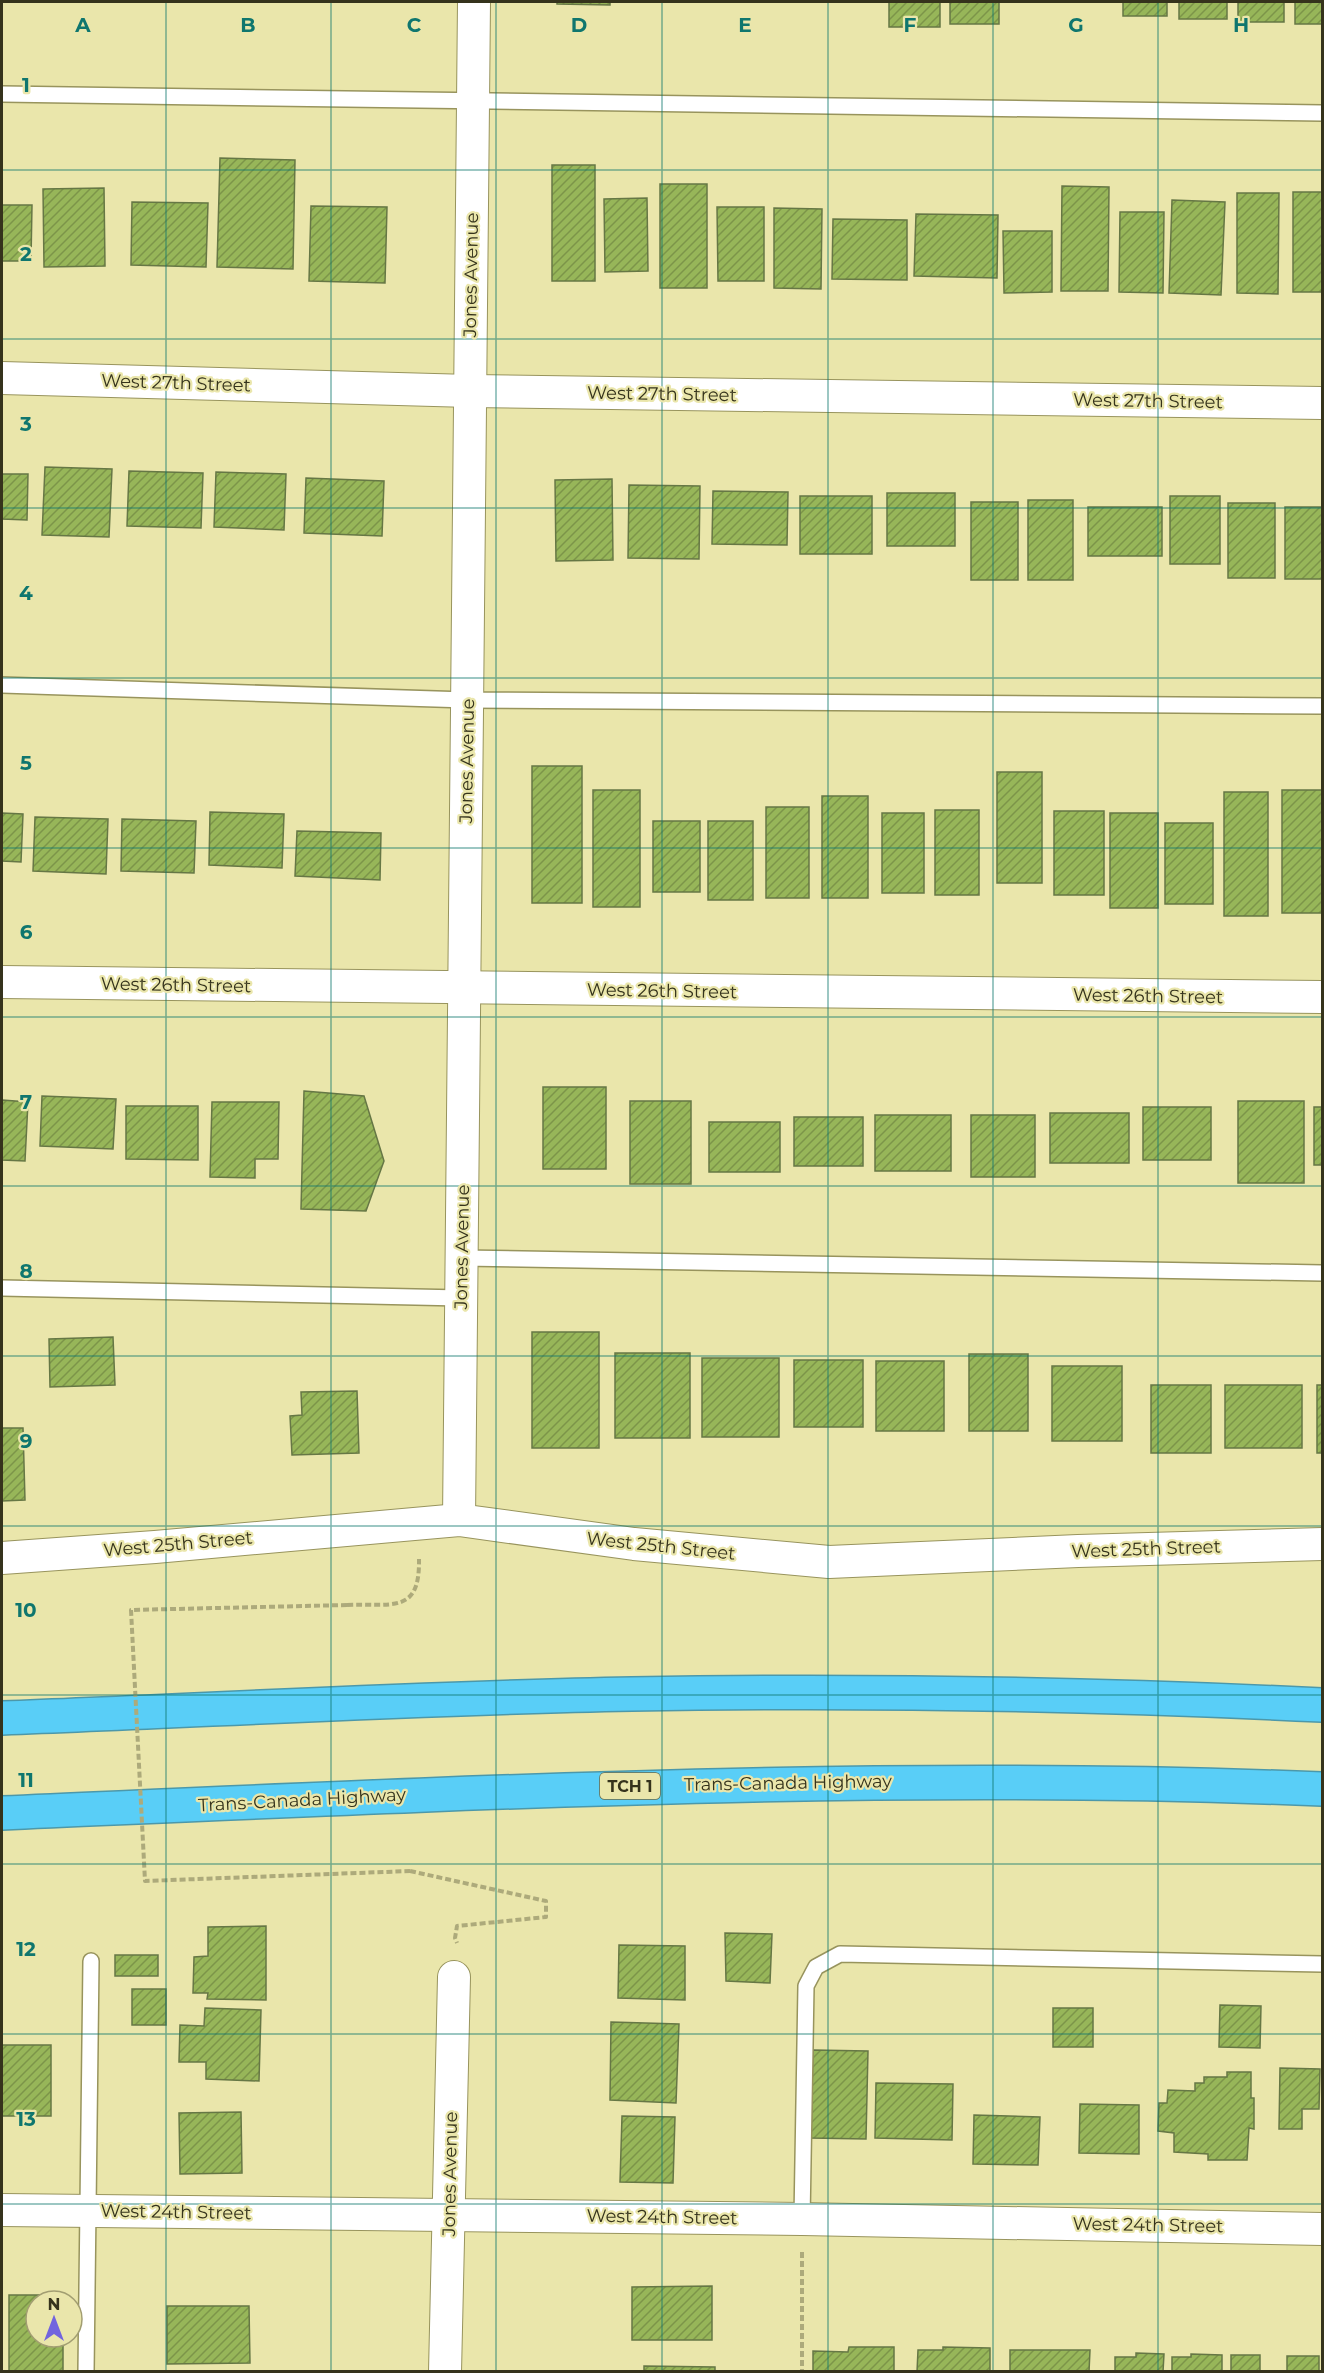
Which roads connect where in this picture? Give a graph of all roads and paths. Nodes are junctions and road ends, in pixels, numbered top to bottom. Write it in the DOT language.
graph roads {
  1 [pos="474,2"];
  2 [pos="2,94"];
  3 [pos="473,99"];
  4 [pos="1323,113"];
  5 [pos="2,378"];
  6 [pos="470,392"];
  7 [pos="1323,403"];
  8 [pos="2,686"];
  9 [pos="467,700"];
  10 [pos="1323,706"];
  11 [pos="2,982"];
  12 [pos="464,988"];
  13 [pos="1323,997"];
  14 [pos="462,1258"];
  15 [pos="1323,1273"];
  16 [pos="2,1288"];
  17 [pos="461,1298"];
  18 [pos="459,1520"];
  19 [pos="1323,1544"];
  20 [pos="419,1549"];
  21 [pos="2,1558"];
  22 [pos="1323,1686"];
  23 [pos="1056,1696"];
  24 [pos="1323,1705"];
  25 [pos="2,1718"];
  26 [pos="1259,1786"];
  27 [pos="1323,1789"];
  28 [pos="1323,1794"];
  29 [pos="2,1813"];
  30 [pos="457,1926"];
  31 [pos="91,1961"];
  32 [pos="1323,1964"];
  33 [pos="454,1977"];
  34 [pos="2,2210"];
  35 [pos="87,2211"];
  36 [pos="449,2215"];
  37 [pos="802,2219"];
  38 [pos="1323,2229"];
  39 [pos="86,2372"];
  40 [pos="445,2372"];
  41 [pos="802,2372"];
  1 -- 3 [label="street, Jones Avenue"];
  2 -- 3 [label="lane"];
  3 -- 4 [label="lane"];
  3 -- 6 [label="street, Jones Avenue"];
  5 -- 6 [label="street, West 27th Street"];
  6 -- 7 [label="street, West 27th Street"];
  6 -- 9 [label="street, Jones Avenue"];
  8 -- 9 [label="lane"];
  9 -- 10 [label="lane"];
  9 -- 12 [label="street, Jones Avenue"];
  11 -- 12 [label="street, West 26th Street"];
  12 -- 13 [label="street, West 26th Street"];
  12 -- 14 [label="street, Jones Avenue"];
  14 -- 15 [label="lane"];
  14 -- 17 [label="street, Jones Avenue"];
  16 -- 17 [label="lane"];
  17 -- 18 [label="street, Jones Avenue"];
  18 -- 19 [label="street, West 25th Street"];
  18 -- 21 [label="street, West 25th Street"];
  20 -- 30 [label="path, bridge"];
  22 -- 23 [label="highway"];
  23 -- 24 [label="highway"];
  23 -- 25 [label="highway"];
  26 -- 27 [label="highway, Trans-Canada Highway / TCH 1"];
  26 -- 28 [label="highway"];
  26 -- 29 [label="highway, Trans-Canada Highway / TCH 1"];
  31 -- 35 [label="lane"];
  32 -- 37 [label="lane"];
  33 -- 36 [label="street, Jones Avenue"];
  34 -- 35 [label="street, West 24th Street"];
  35 -- 36 [label="street, West 24th Street"];
  35 -- 39 [label="lane"];
  36 -- 37 [label="street, West 24th Street"];
  36 -- 40 [label="street, Jones Avenue"];
  37 -- 38 [label="street, West 24th Street"];
  37 -- 41 [label="path"];
}
